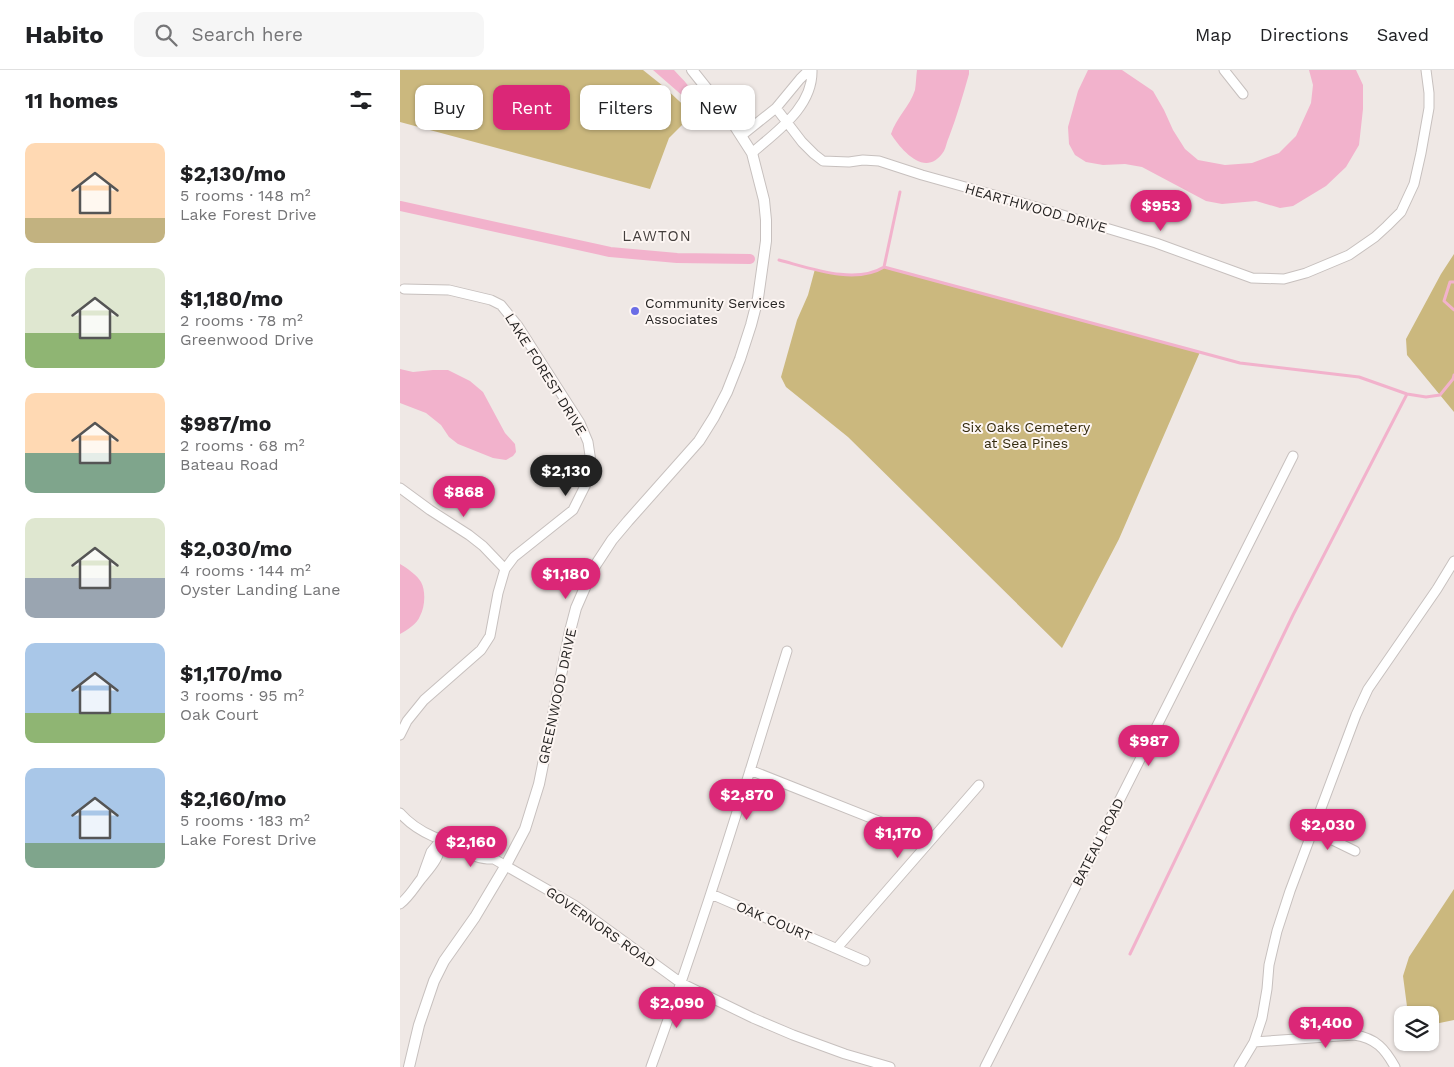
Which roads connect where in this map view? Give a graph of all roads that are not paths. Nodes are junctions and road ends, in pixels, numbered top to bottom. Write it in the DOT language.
graph roads {
  1 [pos="692,70"];
  2 [pos="811,70"];
  3 [pos="1224,70"];
  4 [pos="1426,70"];
  5 [pos="1243,94"];
  6 [pos="776,108"];
  7 [pos="787,122"];
  8 [pos="741,136"];
  9 [pos="752,154"];
  10 [pos="404,289"];
  11 [pos="1293,456"];
  12 [pos="401,489"];
  13 [pos="1454,562"];
  14 [pos="505,568"];
  15 [pos="787,651"];
  16 [pos="400,735"];
  17 [pos="750,770"];
  18 [pos="979,785"];
  19 [pos="400,813"];
  20 [pos="1312,830"];
  21 [pos="441,840"];
  22 [pos="929,841"];
  23 [pos="1356,851"];
  24 [pos="506,865"];
  25 [pos="711,894"];
  26 [pos="400,904"];
  27 [pos="837,948"];
  28 [pos="865,961"];
  29 [pos="681,983"];
  30 [pos="1254,1042"];
  31 [pos="409,1067"];
  32 [pos="651,1067"];
  33 [pos="890,1067"];
  34 [pos="985,1067"];
  35 [pos="1239,1067"];
  36 [pos="1395,1067"];
  1 -- 8 [label="street, GREENWOOD DRIVE"];
  2 -- 6 [label="street"];
  2 -- 7 [label="street"];
  3 -- 5 [label="street"];
  4 -- 7 [label="street, HEARTHWOOD DRIVE"];
  6 -- 7 [label="street, HEARTHWOOD DRIVE"];
  6 -- 8 [label="street"];
  7 -- 9 [label="street"];
  8 -- 9 [label="street, GREENWOOD DRIVE"];
  9 -- 24 [label="street, GREENWOOD DRIVE"];
  10 -- 14 [label="street, LAKE FOREST DRIVE"];
  11 -- 34 [label="street, BATEAU ROAD"];
  12 -- 14 [label="street"];
  13 -- 20 [label="street"];
  14 -- 16 [label="street, LAKE FOREST DRIVE"];
  15 -- 17 [label="street"];
  17 -- 22 [label="street"];
  17 -- 25 [label="street"];
  18 -- 22 [label="street"];
  19 -- 21 [label="street"];
  20 -- 23 [label="street"];
  20 -- 30 [label="street"];
  21 -- 24 [label="street"];
  21 -- 26 [label="street"];
  22 -- 27 [label="street"];
  24 -- 29 [label="street, GOVERNORS ROAD"];
  24 -- 31 [label="street, GREENWOOD DRIVE"];
  25 -- 27 [label="street, OAK COURT"];
  25 -- 29 [label="street"];
  27 -- 28 [label="street, OAK COURT"];
  29 -- 32 [label="street"];
  29 -- 33 [label="street, GOVERNORS ROAD"];
  30 -- 35 [label="street"];
  30 -- 36 [label="street"];
}
